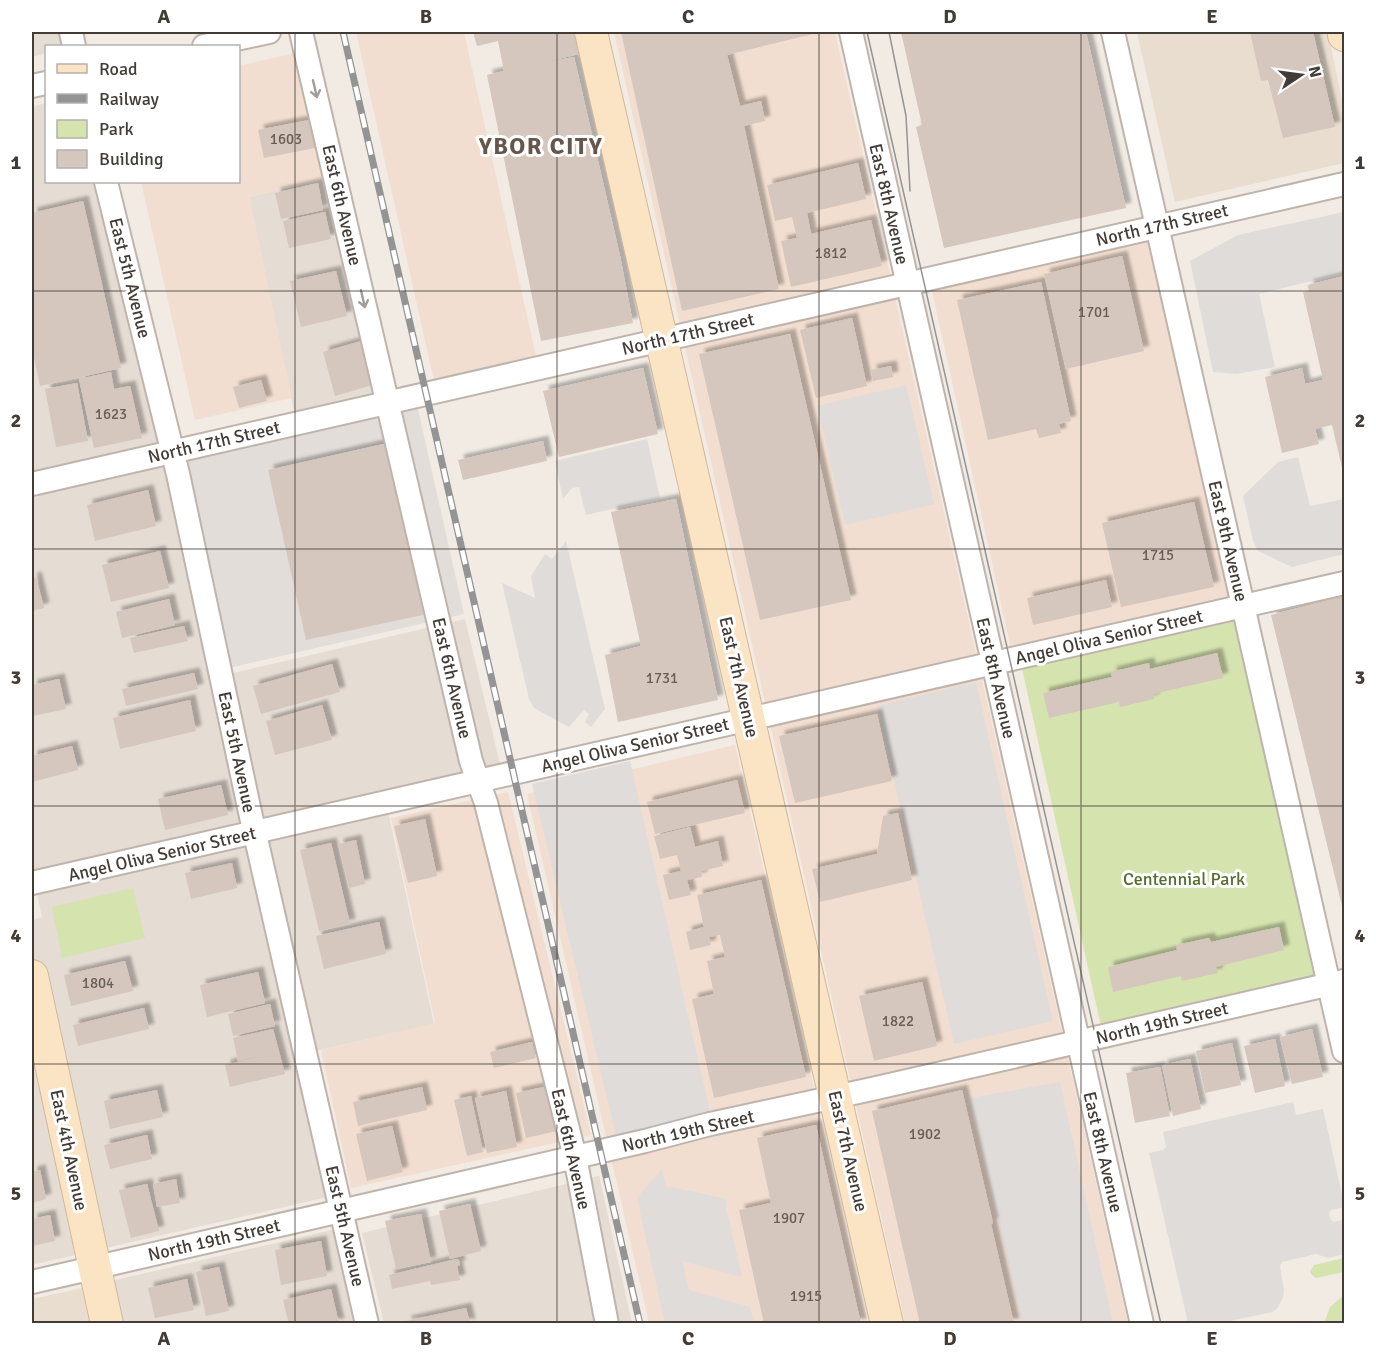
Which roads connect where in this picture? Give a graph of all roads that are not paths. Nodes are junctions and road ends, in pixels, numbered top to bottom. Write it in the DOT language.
graph roads {
  1 [pos="269,32"];
  2 [pos="302,32"];
  3 [pos="591,32"];
  4 [pos="851,32"];
  5 [pos="1113,32"];
  6 [pos="209,45"];
  7 [pos="106,183"];
  8 [pos="1344,184"];
  9 [pos="1156,227"];
  10 [pos="907,284"];
  11 [pos="662,340"];
  12 [pos="387,403"];
  13 [pos="173,452"];
  14 [pos="32,484"];
  15 [pos="1344,583"];
  16 [pos="1243,607"];
  17 [pos="993,663"];
  18 [pos="749,720"];
  19 [pos="478,781"];
  20 [pos="254,832"];
  21 [pos="32,883"];
  22 [pos="32,975"];
  23 [pos="1337,983"];
  24 [pos="1078,1042"];
  25 [pos="1344,1051"];
  26 [pos="835,1098"];
  27 [pos="575,1157"];
  28 [pos="341,1211"];
  29 [pos="94,1267"];
  30 [pos="32,1281"];
  31 [pos="107,1323"];
  32 [pos="367,1323"];
  33 [pos="608,1323"];
  34 [pos="887,1323"];
  35 [pos="1142,1323"];
  1 -- 6 [label="street"];
  2 -- 12 [label="street, East 6th Avenue, one-way"];
  3 -- 11 [label="street, East 7th Avenue"];
  4 -- 10 [label="street, East 8th Avenue"];
  5 -- 9 [label="street, East 9th Avenue"];
  7 -- 13 [label="street, East 5th Avenue"];
  8 -- 9 [label="street, North 17th Street"];
  9 -- 10 [label="street, North 17th Street"];
  9 -- 16 [label="street, East 9th Avenue"];
  10 -- 11 [label="street, North 17th Street"];
  10 -- 17 [label="street, East 8th Avenue"];
  11 -- 12 [label="street, North 17th Street"];
  11 -- 18 [label="street, East 7th Avenue"];
  12 -- 13 [label="street, North 17th Street"];
  12 -- 19 [label="street, East 6th Avenue"];
  13 -- 14 [label="street, North 17th Street"];
  13 -- 20 [label="street, East 5th Avenue"];
  15 -- 16 [label="street, Angel Oliva Senior Street"];
  16 -- 17 [label="street, Angel Oliva Senior Street"];
  16 -- 23 [label="street, East 9th Avenue"];
  17 -- 18 [label="street, Angel Oliva Senior Street"];
  17 -- 24 [label="street, East 8th Avenue"];
  18 -- 19 [label="street, Angel Oliva Senior Street"];
  18 -- 26 [label="street, East 7th Avenue"];
  19 -- 20 [label="street, Angel Oliva Senior Street"];
  19 -- 27 [label="street, East 6th Avenue"];
  20 -- 21 [label="street, Angel Oliva Senior Street"];
  20 -- 28 [label="street, East 5th Avenue"];
  22 -- 29 [label="street, East 4th Avenue"];
  23 -- 24 [label="street, North 19th Street"];
  23 -- 25 [label="street, East 9th Avenue"];
  24 -- 26 [label="street, North 19th Street"];
  24 -- 35 [label="street, East 8th Avenue"];
  26 -- 27 [label="street, North 19th Street"];
  26 -- 34 [label="street, East 7th Avenue"];
  27 -- 28 [label="street, North 19th Street"];
  27 -- 33 [label="street, East 6th Avenue"];
  28 -- 29 [label="street, North 19th Street"];
  28 -- 32 [label="street, East 5th Avenue"];
  29 -- 30 [label="street, North 19th Street"];
  29 -- 31 [label="street, East 4th Avenue"];
}
